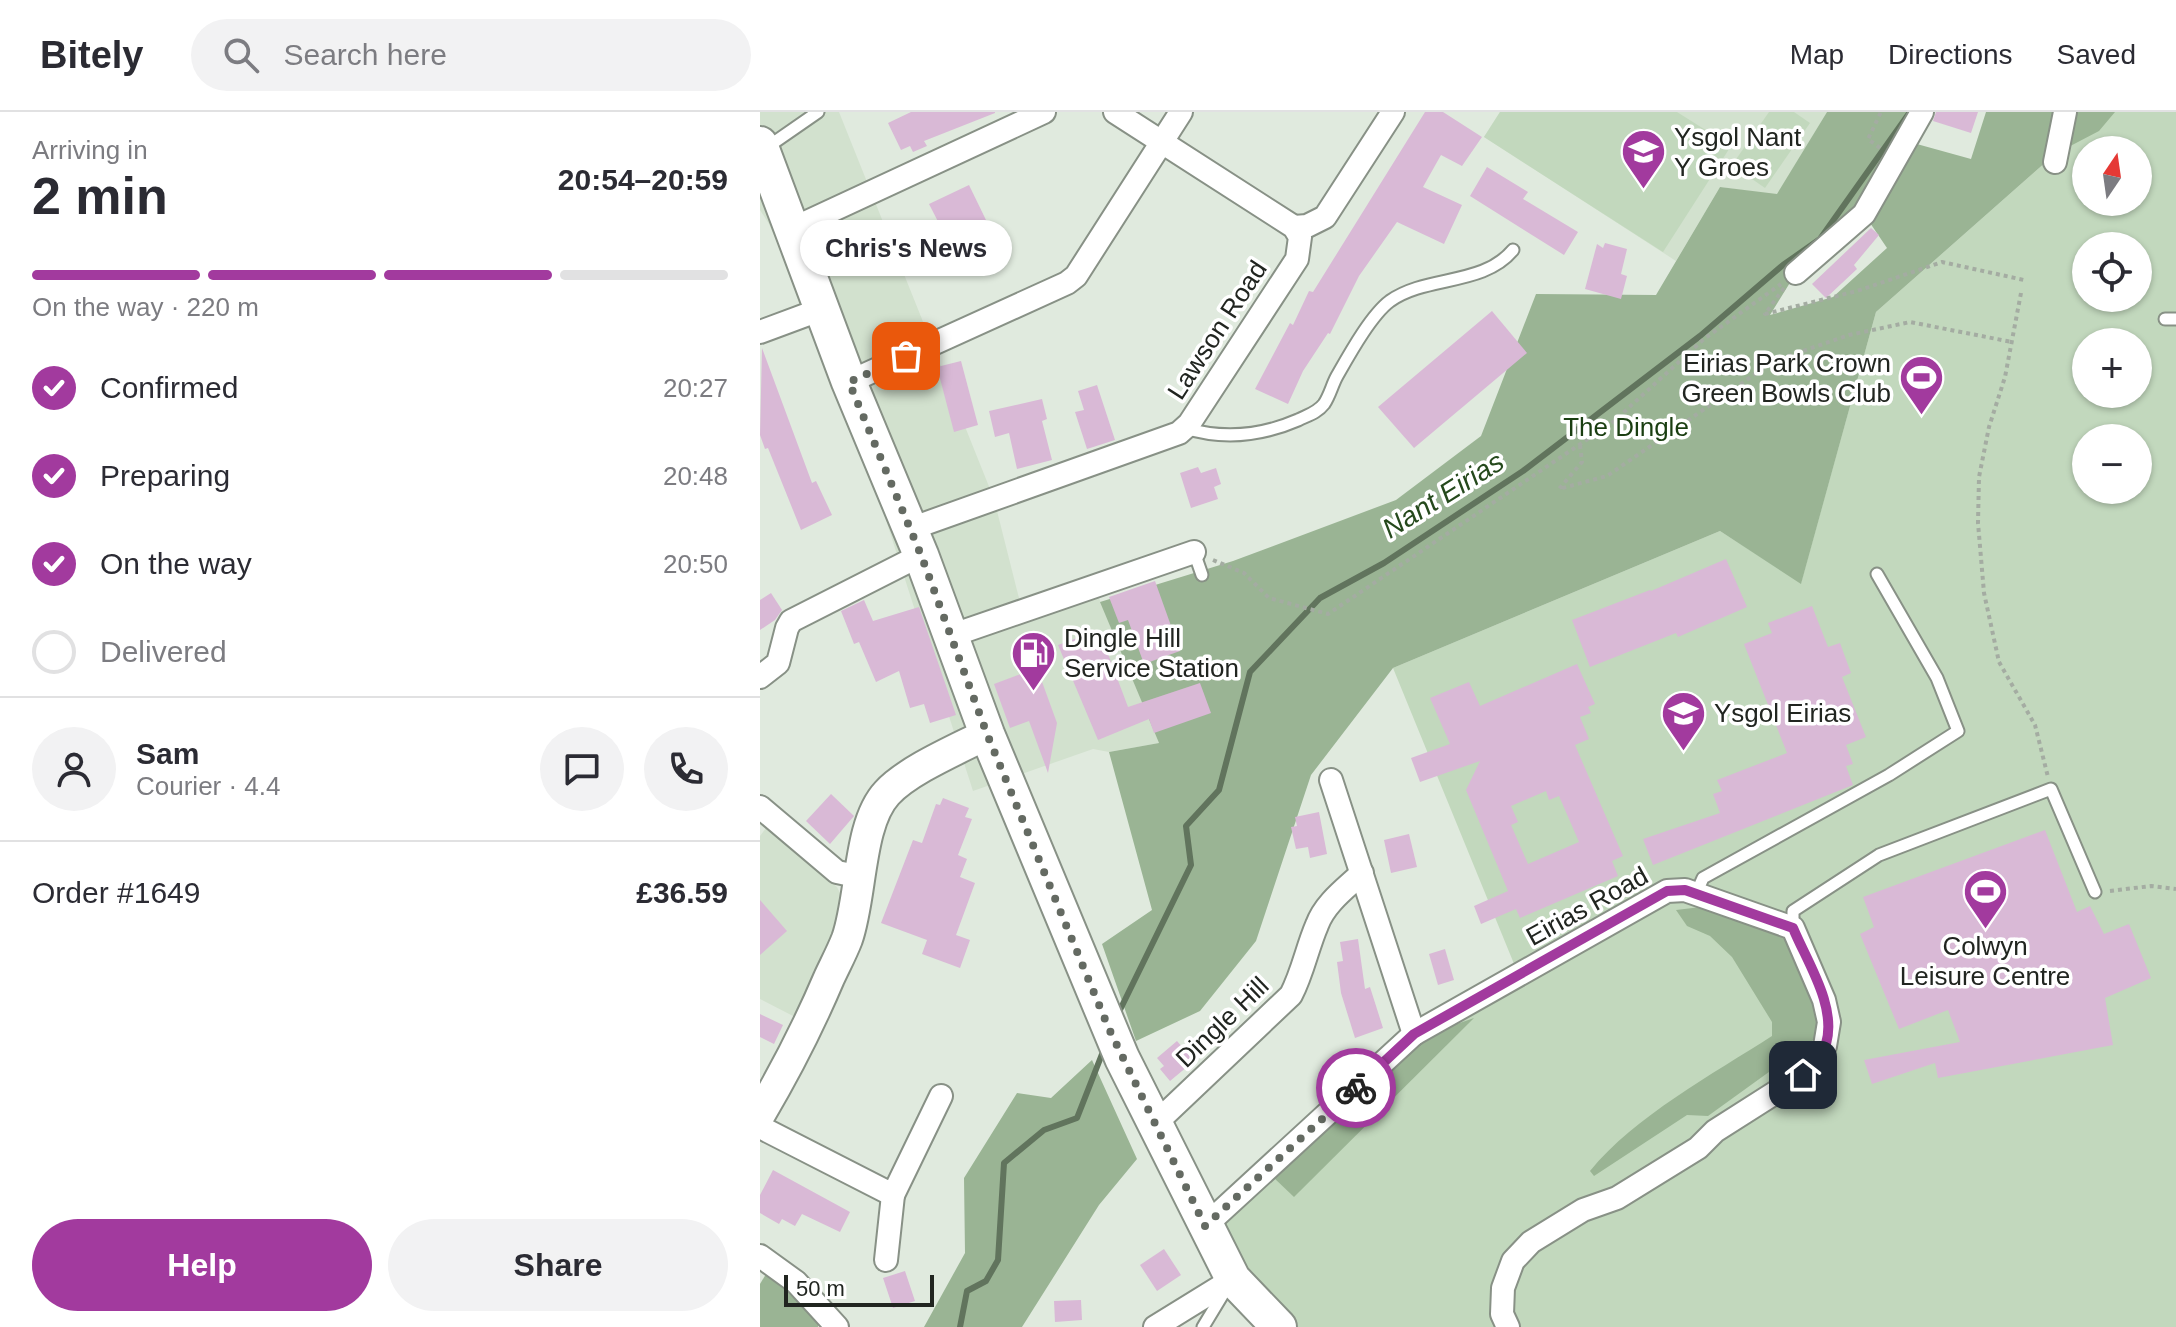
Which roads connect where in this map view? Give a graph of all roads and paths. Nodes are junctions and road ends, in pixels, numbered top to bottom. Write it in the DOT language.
graph roads {
  1 [pos="818,112"];
  2 [pos="1044,112"];
  3 [pos="1115,112"];
  4 [pos="1181,112"];
  5 [pos="1393,112"];
  6 [pos="1881,112"];
  7 [pos="1922,112"];
  8 [pos="2065,112"];
  9 [pos="1162,140"];
  10 [pos="761,147"];
  11 [pos="1896,158"];
  12 [pos="2055,162"];
  13 [pos="1294,227"];
  14 [pos="792,229"];
  15 [pos="1513,250"];
  16 [pos="1796,273"];
  17 [pos="2024,280"];
  18 [pos="2021,293"];
  19 [pos="822,309"];
  20 [pos="760,332"];
  21 [pos="2012,342"];
  22 [pos="849,382"];
  23 [pos="1184,428"];
  24 [pos="1580,444"];
  25 [pos="915,542"];
  26 [pos="1194,552"];
  27 [pos="1877,574"];
  28 [pos="1202,575"];
  29 [pos="950,636"];
  30 [pos="760,677"];
  31 [pos="987,734"];
  32 [pos="1331,780"];
  33 [pos="2051,789"];
  34 [pos="760,808"];
  35 [pos="1362,873"];
  36 [pos="861,877"];
  37 [pos="2176,889"];
  38 [pos="2095,892"];
  39 [pos="1696,894"];
  40 [pos="1793,928"];
  41 [pos="1414,1034"];
  42 [pos="941,1096"];
  43 [pos="760,1114"];
  44 [pos="1156,1123"];
  45 [pos="760,1127"];
  46 [pos="893,1195"];
  47 [pos="1205,1226"];
  48 [pos="760,1256"];
  49 [pos="886,1260"];
  50 [pos="1233,1279"];
  51 [pos="837,1327"];
  52 [pos="1155,1327"];
  53 [pos="1203,1327"];
  54 [pos="1279,1327"];
  55 [pos="1508,1327"];
  1 -- 10 [label="lane"];
  2 -- 14 [label="street"];
  3 -- 9 [label="street"];
  4 -- 9 [label="street"];
  5 -- 13 [label="street"];
  6 -- 11 [label="path"];
  7 -- 11 [label="street"];
  8 -- 12 [label="street"];
  9 -- 13 [label="street"];
  9 -- 22 [label="street"];
  10 -- 14 [label="main road"];
  11 -- 16 [label="street"];
  13 -- 23 [label="street, Lawson Road"];
  14 -- 19 [label="main road"];
  15 -- 23 [label="lane"];
  16 -- 17 [label="path"];
  16 -- 24 [label="path"];
  18 -- 21 [label="path"];
  19 -- 20 [label="street"];
  19 -- 22 [label="main road"];
  21 -- 24 [label="path"];
  21 -- 33 [label="path"];
  22 -- 25 [label="main road"];
  23 -- 25 [label="street, Lawson Road"];
  24 -- 26 [label="path"];
  25 -- 29 [label="main road"];
  25 -- 30 [label="street, Lawson Road"];
  26 -- 28 [label="lane"];
  26 -- 29 [label="street"];
  27 -- 39 [label="lane"];
  29 -- 31 [label="main road"];
  31 -- 36 [label="street"];
  31 -- 44 [label="main road"];
  32 -- 35 [label="street"];
  33 -- 38 [label="lane"];
  33 -- 40 [label="lane"];
  34 -- 36 [label="street"];
  35 -- 41 [label="street"];
  35 -- 44 [label="street, Dingle Hill"];
  36 -- 43 [label="street"];
  37 -- 38 [label="path"];
  39 -- 40 [label="street, Eirias Road"];
  39 -- 41 [label="street, Eirias Road"];
  40 -- 55 [label="street"];
  41 -- 47 [label="street, Eirias Road"];
  42 -- 46 [label="street"];
  44 -- 47 [label="main road"];
  45 -- 46 [label="street"];
  46 -- 49 [label="street"];
  47 -- 50 [label="main road"];
  48 -- 51 [label="street"];
  50 -- 52 [label="street"];
  50 -- 53 [label="lane"];
  50 -- 54 [label="main road"];
}
